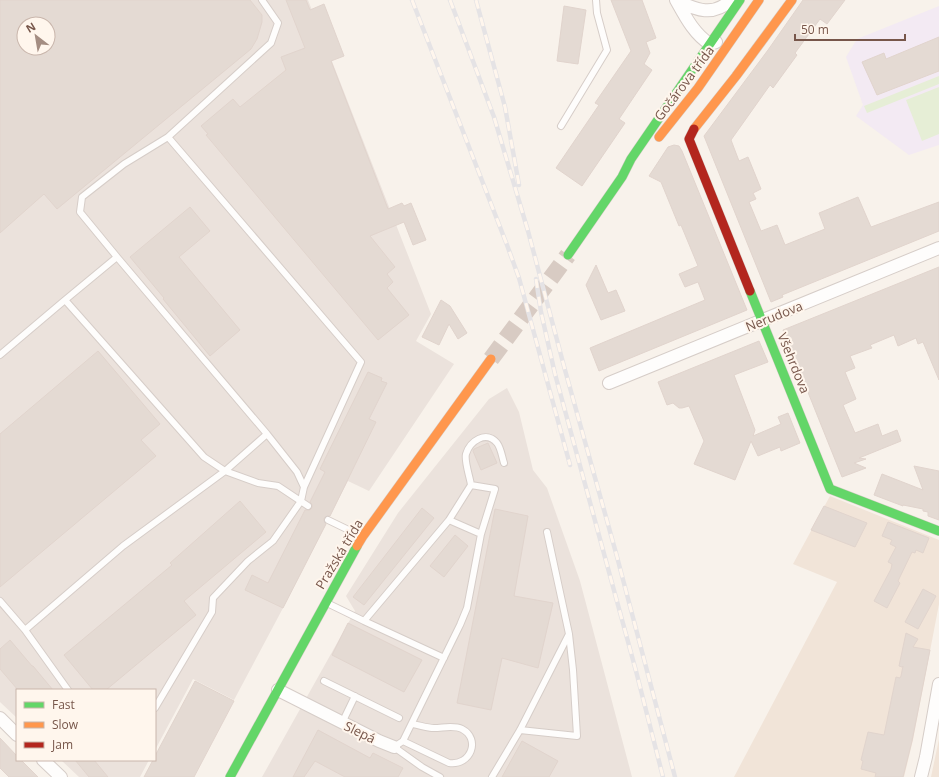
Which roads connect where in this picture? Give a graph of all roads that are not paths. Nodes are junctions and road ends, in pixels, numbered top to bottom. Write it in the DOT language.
graph roads {
  1 [pos="262,0"];
  2 [pos="596,0"];
  3 [pos="731,0"];
  4 [pos="740,0"];
  5 [pos="760,0"];
  6 [pos="792,0"];
  7 [pos="677,1"];
  8 [pos="736,34"];
  9 [pos="710,44"];
  10 [pos="562,126"];
  11 [pos="168,138"];
  12 [pos="653,145"];
  13 [pos="644,155"];
  14 [pos="622,177"];
  15 [pos="939,248"];
  16 [pos="568,255"];
  17 [pos="117,257"];
  18 [pos="65,300"];
  19 [pos="763,320"];
  20 [pos="0,355"];
  21 [pos="491,359"];
  22 [pos="609,383"];
  23 [pos="267,434"];
  24 [pos="504,463"];
  25 [pos="225,471"];
  26 [pos="471,485"];
  27 [pos="304,487"];
  28 [pos="301,501"];
  29 [pos="308,506"];
  30 [pos="328,520"];
  31 [pos="449,520"];
  32 [pos="939,531"];
  33 [pos="547,532"];
  34 [pos="481,534"];
  35 [pos="363,536"];
  36 [pos="0,601"];
  37 [pos="326,602"];
  38 [pos="364,620"];
  39 [pos="25,630"];
  40 [pos="569,634"];
  41 [pos="444,658"];
  42 [pos="324,681"];
  43 [pos="939,684"];
  44 [pos="67,689"];
  45 [pos="278,690"];
  46 [pos="355,696"];
  47 [pos="156,706"];
  48 [pos="0,718"];
  49 [pos="399,718"];
  50 [pos="342,723"];
  51 [pos="412,724"];
  52 [pos="520,730"];
  53 [pos="16,734"];
  54 [pos="398,744"];
  55 [pos="44,761"];
  56 [pos="61,777"];
  57 [pos="230,777"];
  58 [pos="440,777"];
  59 [pos="492,777"];
  60 [pos="921,777"];
  1 -- 11 [label="lane"];
  2 -- 10 [label="lane"];
  3 -- 7 [label="street"];
  4 -- 9 [label="street, Gočárova třída"];
  5 -- 8 [label="street, Gočárova třída"];
  6 -- 19 [label="street, Všehrdova"];
  7 -- 9 [label="street"];
  8 -- 9 [label="street"];
  8 -- 12 [label="street, Gočárova třída"];
  9 -- 14 [label="street, Gočárova třída"];
  11 -- 17 [label="lane"];
  11 -- 27 [label="lane"];
  13 -- 14 [label="street, Gočárova třída"];
  14 -- 16 [label="street, Gočárova třída"];
  15 -- 19 [label="street, Nerudova"];
  17 -- 18 [label="lane"];
  17 -- 23 [label="lane"];
  18 -- 20 [label="lane"];
  18 -- 25 [label="lane"];
  19 -- 22 [label="street, Nerudova"];
  19 -- 32 [label="street, Všehrdova"];
  21 -- 35 [label="street, Pražská třída"];
  23 -- 25 [label="lane"];
  23 -- 27 [label="lane"];
  24 -- 26 [label="lane"];
  25 -- 28 [label="lane"];
  25 -- 39 [label="lane"];
  26 -- 31 [label="lane"];
  26 -- 34 [label="lane"];
  27 -- 28 [label="lane"];
  28 -- 29 [label="lane"];
  28 -- 47 [label="lane"];
  30 -- 35 [label="lane"];
  31 -- 34 [label="lane"];
  31 -- 38 [label="lane"];
  33 -- 40 [label="lane"];
  34 -- 41 [label="lane"];
  35 -- 37 [label="street, Pražská třída"];
  36 -- 39 [label="lane"];
  37 -- 38 [label="lane"];
  37 -- 45 [label="street, Pražská třída"];
  38 -- 41 [label="lane"];
  39 -- 44 [label="lane"];
  40 -- 52 [label="lane"];
  40 -- 52 [label="lane"];
  41 -- 51 [label="lane"];
  42 -- 46 [label="lane"];
  43 -- 60 [label="street"];
  45 -- 50 [label="street, Slepá"];
  45 -- 57 [label="street, Pražská třída"];
  46 -- 49 [label="lane"];
  46 -- 50 [label="lane"];
  48 -- 53 [label="street"];
  50 -- 54 [label="street, Slepá"];
  51 -- 54 [label="lane"];
  51 -- 54 [label="lane"];
  52 -- 59 [label="lane"];
  54 -- 58 [label="lane"];
  55 -- 56 [label="street"];
}
